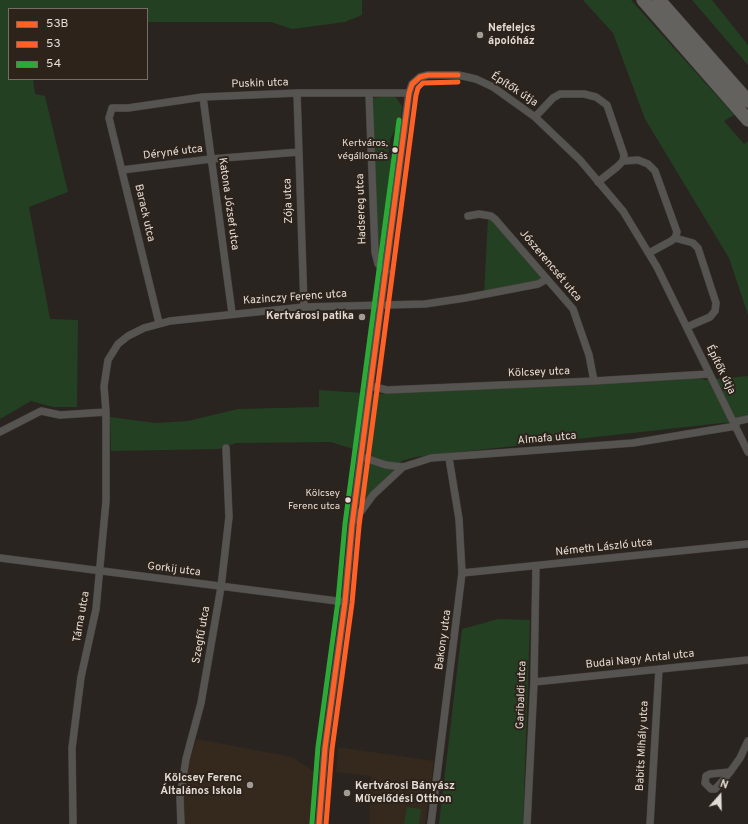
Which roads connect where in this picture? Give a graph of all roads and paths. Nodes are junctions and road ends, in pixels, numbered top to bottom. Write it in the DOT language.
graph roads {
  1 [pos="643,0"];
  2 [pos="660,0"];
  3 [pos="297,93"];
  4 [pos="369,93"];
  5 [pos="410,93"];
  6 [pos="203,97"];
  7 [pos="748,101"];
  8 [pos="112,108"];
  9 [pos="535,117"];
  10 [pos="748,120"];
  11 [pos="299,152"];
  12 [pos="211,159"];
  13 [pos="623,161"];
  14 [pos="122,170"];
  15 [pos="598,182"];
  16 [pos="468,216"];
  17 [pos="675,238"];
  18 [pos="649,253"];
  19 [pos="386,271"];
  20 [pos="547,279"];
  21 [pos="382,305"];
  22 [pos="304,307"];
  23 [pos="232,313"];
  24 [pos="159,323"];
  25 [pos="687,327"];
  26 [pos="709,374"];
  27 [pos="594,381"];
  28 [pos="370,386"];
  29 [pos="106,412"];
  30 [pos="748,420"];
  31 [pos="735,424"];
  32 [pos="0,432"];
  33 [pos="226,448"];
  34 [pos="748,452"];
  35 [pos="362,457"];
  36 [pos="449,458"];
  37 [pos="403,467"];
  38 [pos="352,525"];
  39 [pos="748,544"];
  40 [pos="0,558"];
  41 [pos="536,566"];
  42 [pos="100,572"];
  43 [pos="462,573"];
  44 [pos="222,587"];
  45 [pos="344,602"];
  46 [pos="748,660"];
  47 [pos="659,669"];
  48 [pos="534,682"];
  49 [pos="748,741"];
  50 [pos="730,772"];
  51 [pos="73,824"];
  52 [pos="181,824"];
  53 [pos="319,824"];
  54 [pos="431,824"];
  55 [pos="527,824"];
  56 [pos="650,824"];
  1 -- 10 [label="highway"];
  2 -- 7 [label="highway"];
  3 -- 4 [label="street, Puskin utca"];
  3 -- 6 [label="street, Puskin utca"];
  3 -- 11 [label="street, Zója utca"];
  4 -- 5 [label="street, Puskin utca"];
  4 -- 19 [label="street, Hadsereg utca"];
  5 -- 9 [label="street, Építők útja"];
  5 -- 19 [label="street"];
  6 -- 8 [label="street, Puskin utca"];
  6 -- 12 [label="street, Katona József utca"];
  8 -- 14 [label="street, Barack utca"];
  9 -- 13 [label="street, Építők útja"];
  9 -- 15 [label="street, Építők útja"];
  11 -- 12 [label="street, Déryné utca"];
  11 -- 22 [label="street, Zója utca"];
  12 -- 14 [label="street, Déryné utca"];
  12 -- 23 [label="street, Katona József utca"];
  13 -- 15 [label="street"];
  13 -- 17 [label="street"];
  14 -- 24 [label="street, Barack utca"];
  15 -- 18 [label="street, Építők útja"];
  16 -- 20 [label="street, Jószerencsét utca"];
  17 -- 18 [label="street"];
  17 -- 25 [label="street"];
  18 -- 25 [label="street, Építők útja"];
  19 -- 21 [label="street"];
  20 -- 21 [label="street, Kazinczy Ferenc utca"];
  20 -- 27 [label="street, Jószerencsét utca"];
  21 -- 22 [label="street, Kazinczy Ferenc utca"];
  21 -- 28 [label="street"];
  22 -- 23 [label="street, Kazinczy Ferenc utca"];
  23 -- 24 [label="street, Kazinczy Ferenc utca"];
  24 -- 29 [label="street, Kazinczy Ferenc utca"];
  25 -- 26 [label="street, Építők útja"];
  26 -- 27 [label="street, Kölcsey utca"];
  26 -- 31 [label="street, Építők útja"];
  27 -- 28 [label="street, Kölcsey utca"];
  28 -- 35 [label="street"];
  29 -- 32 [label="street"];
  29 -- 42 [label="street, Tárna utca"];
  30 -- 31 [label="street, Almafa utca"];
  31 -- 34 [label="street, Építők útja"];
  31 -- 36 [label="street, Almafa utca"];
  33 -- 44 [label="street, Szegfű utca"];
  35 -- 37 [label="street, Almafa utca"];
  35 -- 38 [label="street"];
  36 -- 37 [label="street, Almafa utca"];
  36 -- 43 [label="street, Bakony utca"];
  37 -- 38 [label="street"];
  38 -- 45 [label="street"];
  39 -- 41 [label="street, Németh László utca"];
  40 -- 42 [label="street, Gorkij utca"];
  41 -- 43 [label="street, Németh László utca"];
  41 -- 48 [label="street, Garibaldi utca"];
  42 -- 44 [label="street, Gorkij utca"];
  42 -- 51 [label="street, Tárna utca"];
  43 -- 54 [label="street, Bakony utca"];
  44 -- 45 [label="street, Gorkij utca"];
  44 -- 52 [label="street, Szegfű utca"];
  45 -- 53 [label="street"];
  46 -- 47 [label="street, Budai Nagy Antal utca"];
  47 -- 48 [label="street, Budai Nagy Antal utca"];
  47 -- 56 [label="street, Babits Mihály utca"];
  48 -- 55 [label="street, Garibaldi utca"];
  49 -- 50 [label="street"];
}
